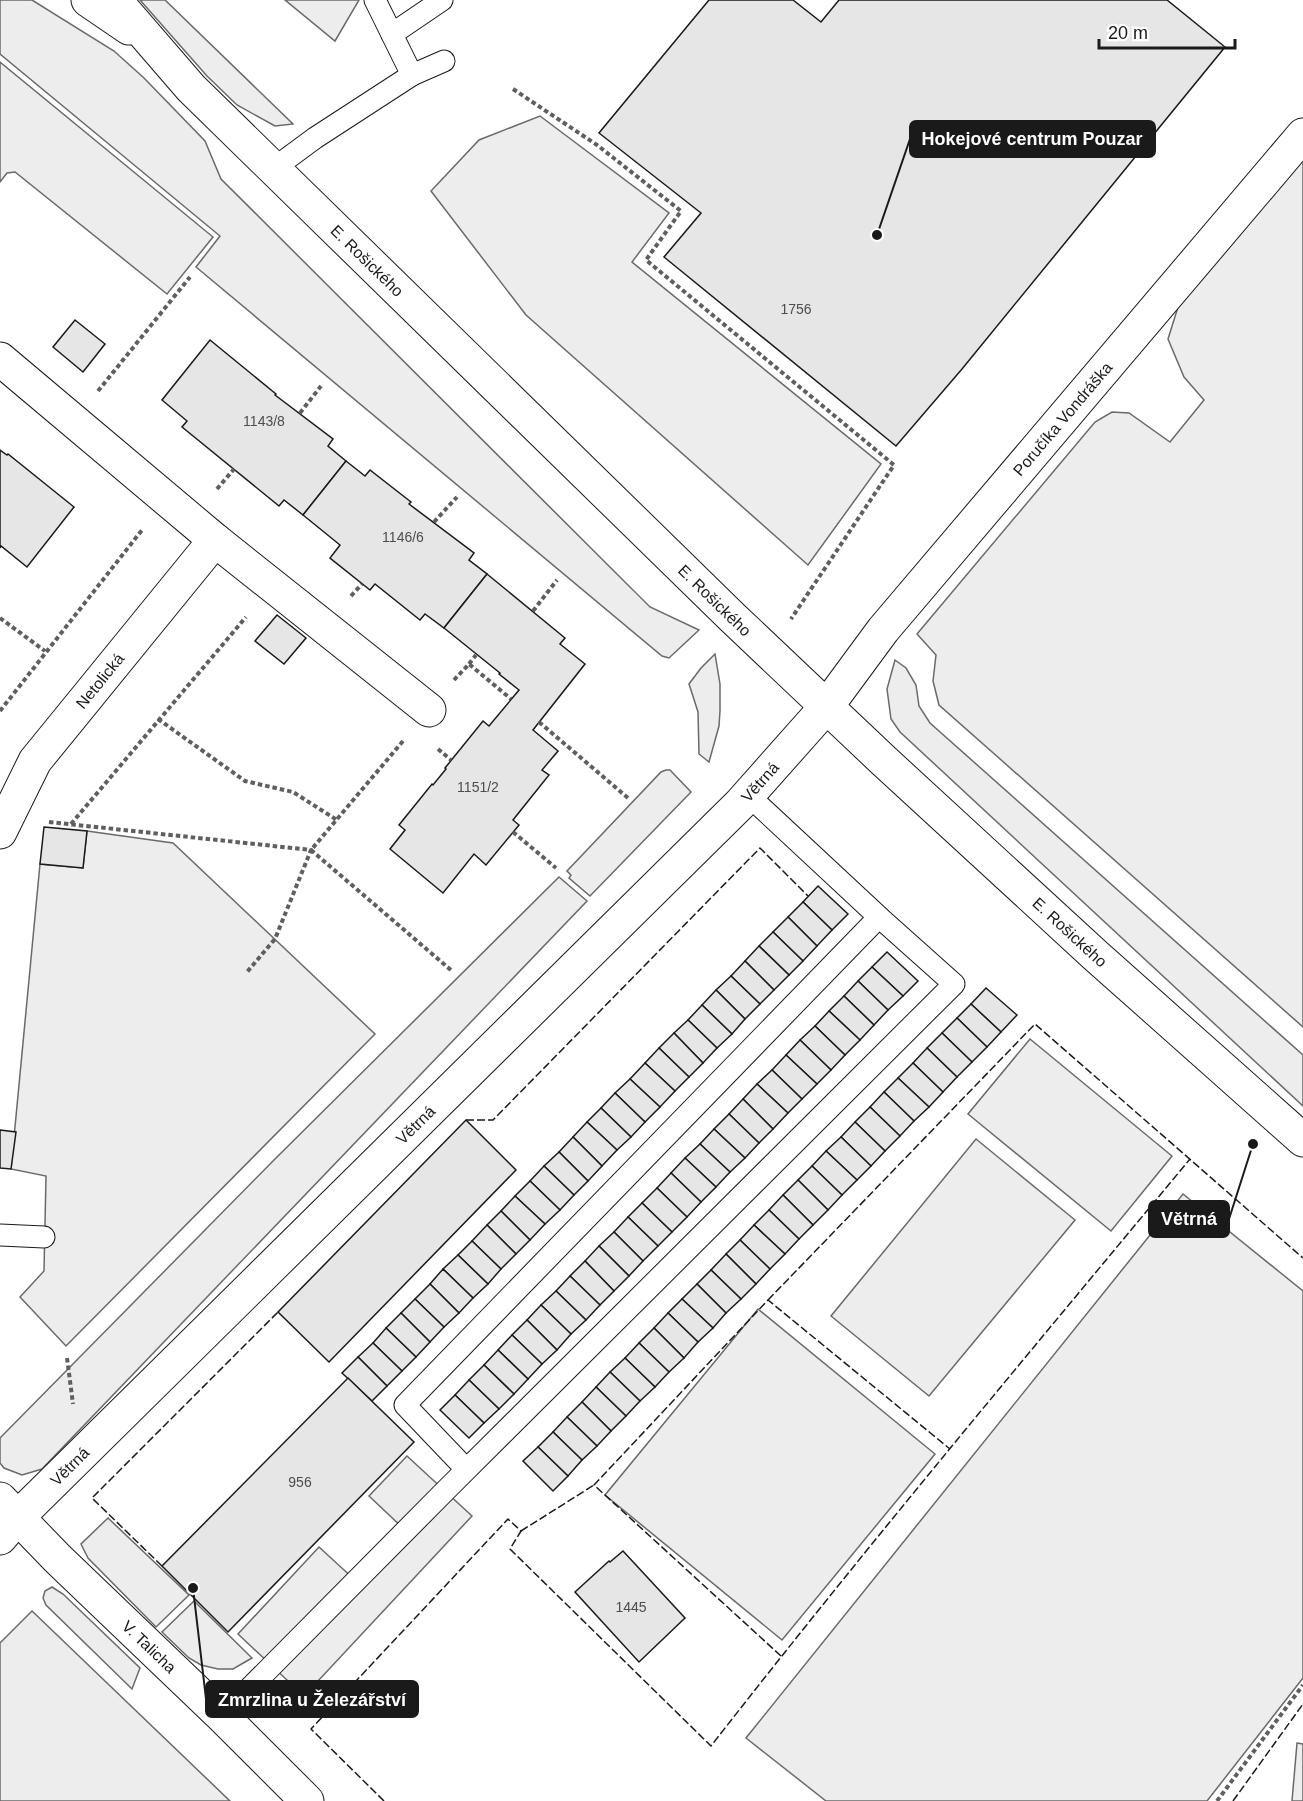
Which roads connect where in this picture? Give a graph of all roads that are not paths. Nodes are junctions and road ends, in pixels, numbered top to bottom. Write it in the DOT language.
graph roads {
  1 [pos="87,0"];
  2 [pos="115,0"];
  3 [pos="375,0"];
  4 [pos="442,0"];
  5 [pos="392,34"];
  6 [pos="148,40"];
  7 [pos="444,61"];
  8 [pos="412,75"];
  9 [pos="1303,135"];
  10 [pos="273,169"];
  11 [pos="0,359"];
  12 [pos="215,540"];
  13 [pos="827,706"];
  14 [pos="429,710"];
  15 [pos="748,795"];
  16 [pos="3,825"];
  17 [pos="879,917"];
  18 [pos="1303,1140"];
  19 [pos="0,1235"];
  20 [pos="44,1238"];
  21 [pos="466,1469"];
  22 [pos="6,1518"];
  23 [pos="222,1716"];
  24 [pos="307,1801"];
  1 -- 6 [label="street, E. Rošického"];
  2 -- 6 [label="street, E. Rošického"];
  3 -- 5 [label="lane"];
  4 -- 5 [label="lane"];
  5 -- 8 [label="lane"];
  6 -- 10 [label="street, E. Rošického"];
  7 -- 8 [label="lane"];
  8 -- 10 [label="lane"];
  9 -- 13 [label="street, Poručíka Vondráška"];
  10 -- 13 [label="street, E. Rošického"];
  11 -- 12 [label="street"];
  12 -- 14 [label="street"];
  12 -- 16 [label="street, Netolická"];
  13 -- 15 [label="street, Větrná"];
  13 -- 18 [label="street, E. Rošického"];
  15 -- 17 [label="lane"];
  15 -- 22 [label="street, Větrná"];
  17 -- 21 [label="lane"];
  17 -- 21 [label="lane"];
  19 -- 20 [label="lane"];
  21 -- 23 [label="lane"];
  22 -- 23 [label="street, V. Talicha"];
  23 -- 24 [label="street, V. Talicha"];
}
